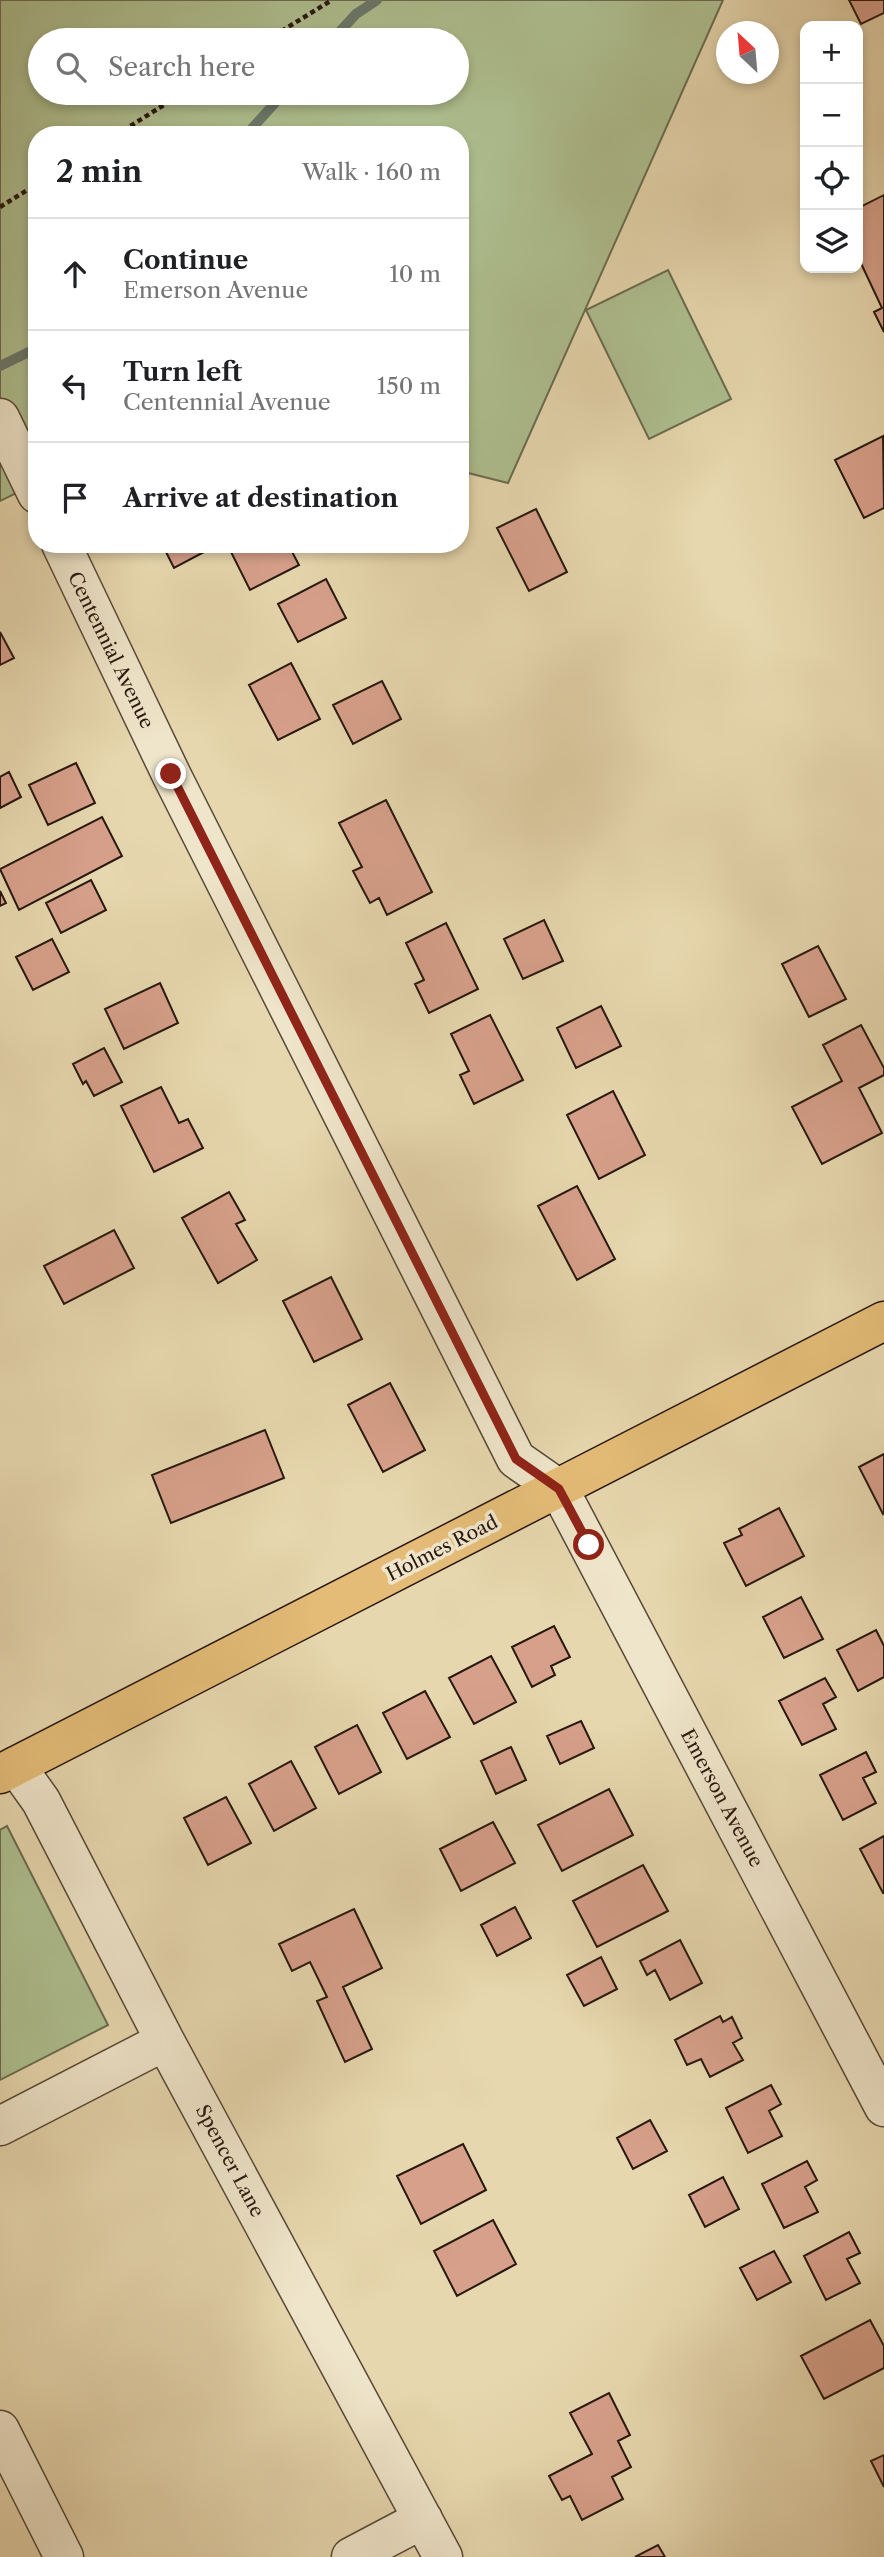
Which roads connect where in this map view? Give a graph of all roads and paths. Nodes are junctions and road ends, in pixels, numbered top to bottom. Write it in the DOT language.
graph roads {
  1 [pos="331,0"];
  2 [pos="286,28"];
  3 [pos="164,105"];
  4 [pos="130,126"];
  5 [pos="28,190"];
  6 [pos="0,207"];
  7 [pos="0,418"];
  8 [pos="28,476"];
  9 [pos="65,553"];
  10 [pos="884,1321"];
  11 [pos="559,1489"];
  12 [pos="8,1770"];
  13 [pos="165,2041"];
  14 [pos="884,2108"];
  15 [pos="0,2126"];
  16 [pos="0,2430"];
  17 [pos="423,2519"];
  18 [pos="64,2557"];
  19 [pos="351,2557"];
  20 [pos="443,2557"];
  1 -- 2 [label="path"];
  3 -- 4 [label="path"];
  5 -- 6 [label="path"];
  7 -- 8 [label="street"];
  9 -- 11 [label="street, Centennial Avenue"];
  10 -- 11 [label="main road, Holmes Road"];
  11 -- 12 [label="main road, Holmes Road"];
  11 -- 14 [label="street, Emerson Avenue"];
  12 -- 13 [label="street, Spencer Lane"];
  13 -- 15 [label="street"];
  13 -- 17 [label="street, Spencer Lane"];
  16 -- 18 [label="street"];
  17 -- 19 [label="street"];
  17 -- 20 [label="street, Spencer Lane"];
}
